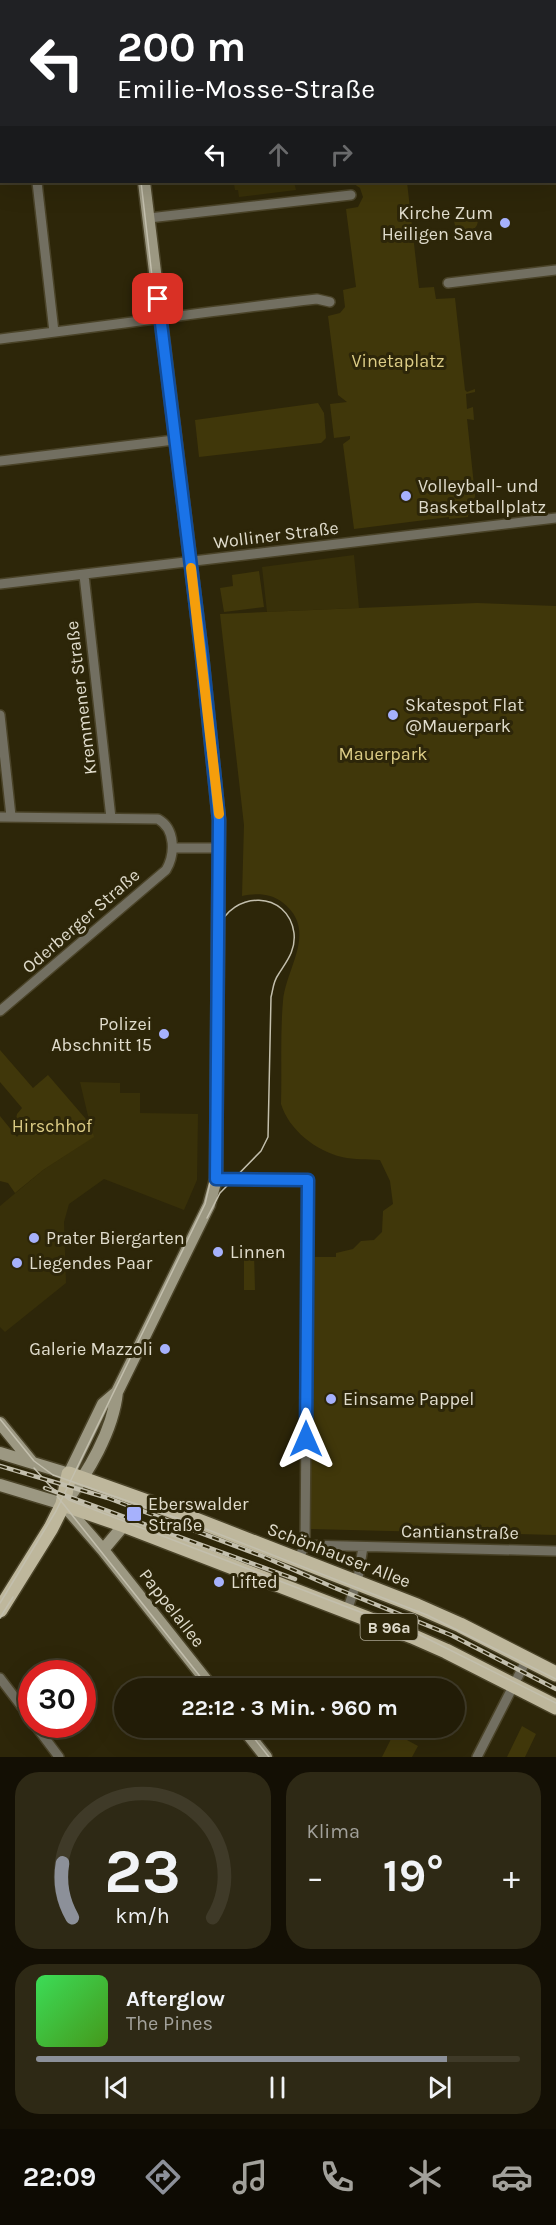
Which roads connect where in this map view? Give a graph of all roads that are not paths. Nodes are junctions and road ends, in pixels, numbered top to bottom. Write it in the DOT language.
graph roads {
  1 [pos="37,183"];
  2 [pos="144,183"];
  3 [pos="351,195"];
  4 [pos="148,218"];
  5 [pos="556,270"];
  6 [pos="448,284"];
  7 [pos="330,302"];
  8 [pos="160,319"];
  9 [pos="54,332"];
  10 [pos="0,339"];
  11 [pos="174,440"];
  12 [pos="0,461"];
  13 [pos="556,518"];
  14 [pos="190,561"];
  15 [pos="84,575"];
  16 [pos="0,584"];
  17 [pos="0,715"];
  18 [pos="11,816"];
  19 [pos="0,817"];
  20 [pos="111,818"];
  21 [pos="173,848"];
  22 [pos="220,848"];
  23 [pos="0,1011"];
  24 [pos="216,1179"];
  25 [pos="0,1423"];
  26 [pos="0,1453"];
  27 [pos="32,1462"];
  28 [pos="76,1477"];
  29 [pos="0,1485"];
  30 [pos="63,1504"];
  31 [pos="124,1525"];
  32 [pos="305,1545"];
  33 [pos="363,1547"];
  34 [pos="103,1550"];
  35 [pos="556,1551"];
  36 [pos="298,1560"];
  37 [pos="356,1582"];
  38 [pos="0,1610"];
  39 [pos="347,1611"];
  40 [pos="527,1659"];
  41 [pos="556,1674"];
  42 [pos="0,1678"];
  43 [pos="204,1678"];
  44 [pos="514,1686"];
  45 [pos="18,1702"];
  46 [pos="556,1707"];
  47 [pos="45,1738"];
  48 [pos="251,1738"];
  49 [pos="59,1757"];
  50 [pos="266,1757"];
  51 [pos="477,1757"];
  1 -- 9 [label="street"];
  2 -- 4 [label="main road"];
  3 -- 4 [label="street"];
  4 -- 8 [label="main road"];
  5 -- 6 [label="street"];
  7 -- 8 [label="street"];
  8 -- 9 [label="street"];
  8 -- 11 [label="main road"];
  9 -- 10 [label="street"];
  11 -- 12 [label="street"];
  11 -- 14 [label="main road"];
  13 -- 14 [label="street, Wolliner Straße"];
  14 -- 15 [label="street, Wolliner Straße"];
  14 -- 22 [label="main road"];
  15 -- 16 [label="street, Wolliner Straße"];
  15 -- 20 [label="street, Kremmener Straße"];
  17 -- 18 [label="street"];
  18 -- 19 [label="street"];
  18 -- 20 [label="street"];
  20 -- 21 [label="street"];
  21 -- 22 [label="street"];
  21 -- 23 [label="street, Oderberger Straße"];
  22 -- 24 [label="main road"];
  24 -- 28 [label="main road"];
  24 -- 32 [label="street"];
  25 -- 27 [label="main road"];
  26 -- 27 [label="main road, Schönhauser Allee"];
  27 -- 28 [label="main road, Schönhauser Allee"];
  28 -- 30 [label="main road"];
  28 -- 36 [label="main road, Schönhauser Allee / B 96a"];
  29 -- 30 [label="main road"];
  30 -- 31 [label="main road, B 96a"];
  30 -- 34 [label="main road, Pappelallee"];
  30 -- 38 [label="main road"];
  31 -- 34 [label="main road"];
  31 -- 39 [label="main road, B 96a"];
  32 -- 33 [label="street, Cantianstraße"];
  32 -- 36 [label="street"];
  33 -- 35 [label="street, Cantianstraße"];
  33 -- 37 [label="street"];
  34 -- 43 [label="main road, Pappelallee"];
  36 -- 37 [label="main road, Schönhauser Allee / B 96a"];
  37 -- 39 [label="street"];
  37 -- 40 [label="main road, Schönhauser Allee / B 96a"];
  39 -- 44 [label="main road, B 96a"];
  40 -- 41 [label="main road, Schönhauser Allee / B 96a"];
  40 -- 44 [label="street"];
  42 -- 45 [label="street"];
  44 -- 46 [label="main road, B 96a"];
  44 -- 51 [label="street"];
  47 -- 49 [label="street"];
  48 -- 50 [label="main road"];
}
